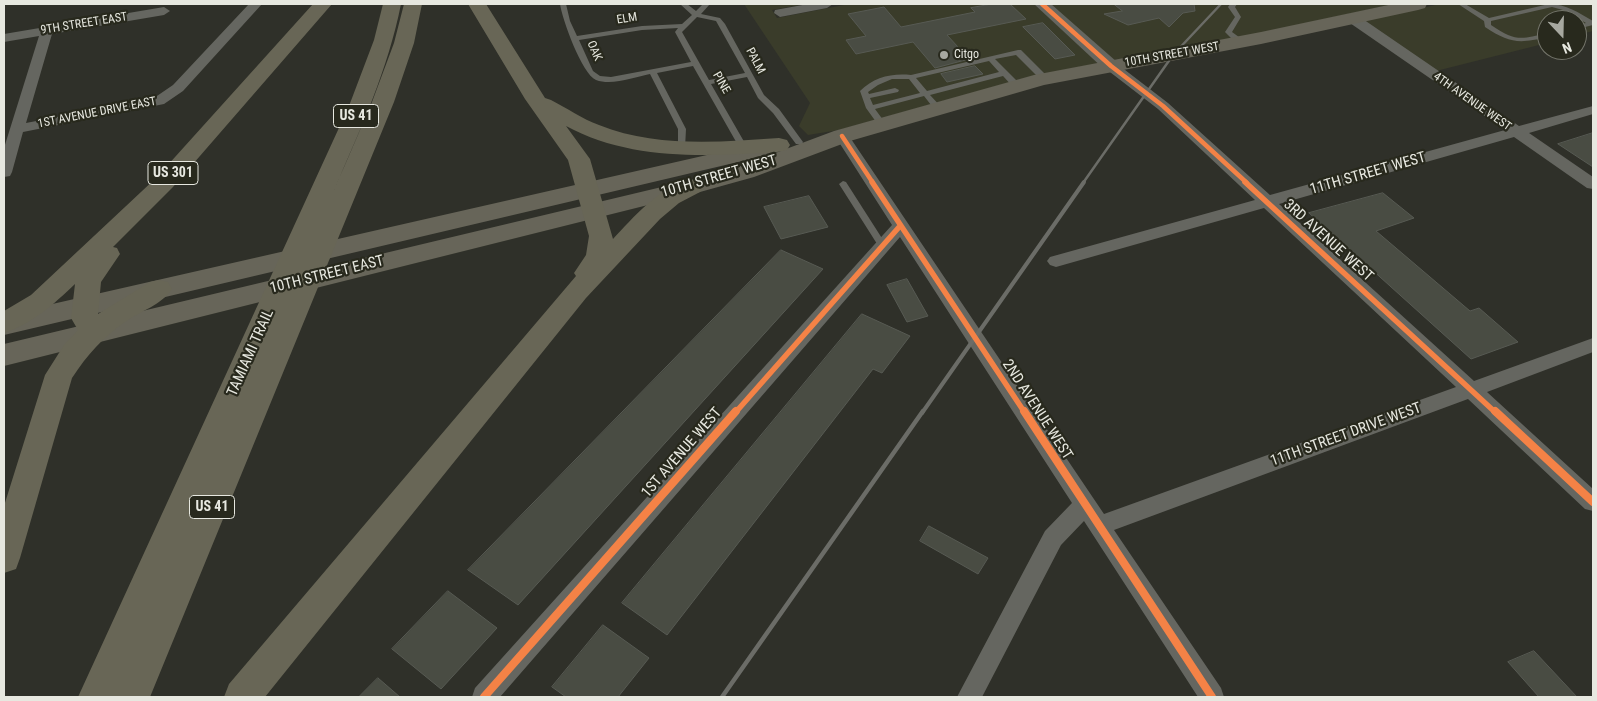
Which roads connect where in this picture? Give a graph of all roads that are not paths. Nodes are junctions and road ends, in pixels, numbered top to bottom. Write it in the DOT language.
graph roads {
  1 [pos="256,4"];
  2 [pos="323,4"];
  3 [pos="392,4"];
  4 [pos="413,4"];
  5 [pos="477,4"];
  6 [pos="574,4"];
  7 [pos="683,4"];
  8 [pos="707,4"];
  9 [pos="827,4"];
  10 [pos="1042,4"];
  11 [pos="1234,4"];
  12 [pos="1418,4"];
  13 [pos="1461,4"];
  14 [pos="563,5"];
  15 [pos="164,11"];
  16 [pos="780,13"];
  17 [pos="696,15"];
  18 [pos="1352,18"];
  19 [pos="1488,20"];
  20 [pos="1593,23"];
  21 [pos="682,26"];
  22 [pos="47,30"];
  23 [pos="4,38"];
  24 [pos="576,38"];
  25 [pos="1537,38"];
  26 [pos="1240,42"];
  27 [pos="990,58"];
  28 [pos="696,64"];
  29 [pos="1111,66"];
  30 [pos="653,72"];
  31 [pos="750,74"];
  32 [pos="911,77"];
  33 [pos="1011,79"];
  34 [pos="1045,79"];
  35 [pos="708,83"];
  36 [pos="918,85"];
  37 [pos="906,88"];
  38 [pos="896,90"];
  39 [pos="866,97"];
  40 [pos="536,99"];
  41 [pos="931,101"];
  42 [pos="870,108"];
  43 [pos="1593,110"];
  44 [pos="882,124"];
  45 [pos="17,129"];
  46 [pos="1516,132"];
  47 [pos="842,136"];
  48 [pos="789,143"];
  49 [pos="681,148"];
  50 [pos="745,150"];
  51 [pos="4,172"];
  52 [pos="165,182"];
  53 [pos="843,184"];
  54 [pos="1593,184"];
  55 [pos="692,187"];
  56 [pos="590,200"];
  57 [pos="1266,202"];
  58 [pos="900,226"];
  59 [pos="882,245"];
  60 [pos="1056,261"];
  61 [pos="159,289"];
  62 [pos="577,291"];
  63 [pos="89,320"];
  64 [pos="278,320"];
  65 [pos="4,324"];
  66 [pos="1593,346"];
  67 [pos="4,355"];
  68 [pos="1471,390"];
  69 [pos="1593,502"];
  70 [pos="1085,505"];
  71 [pos="1098,526"];
  72 [pos="4,558"];
  73 [pos="96,697"];
  74 [pos="132,697"];
  75 [pos="242,697"];
  76 [pos="484,697"];
  77 [pos="969,697"];
  78 [pos="1212,697"];
  1 -- 45 [label="street, 1ST AVENUE DRIVE EAST"];
  2 -- 52 [label="highway, US 301"];
  3 -- 64 [label="highway, TAMIAMI TRAIL / US 41"];
  4 -- 64 [label="highway, TAMIAMI TRAIL / US 41"];
  5 -- 40 [label="highway"];
  6 -- 14 [label="lane, OAK"];
  7 -- 17 [label="lane"];
  8 -- 17 [label="lane"];
  9 -- 16 [label="street"];
  10 -- 29 [label="street, 3RD AVENUE WEST"];
  11 -- 26 [label="lane"];
  12 -- 18 [label="main road, 10TH STREET WEST"];
  13 -- 19 [label="lane"];
  14 -- 24 [label="lane, OAK"];
  15 -- 22 [label="street, 9TH STREET EAST"];
  17 -- 21 [label="lane"];
  17 -- 31 [label="lane, PALM"];
  18 -- 26 [label="main road, 10TH STREET WEST"];
  18 -- 46 [label="street, 4TH AVENUE WEST"];
  19 -- 20 [label="lane"];
  19 -- 25 [label="lane"];
  21 -- 24 [label="lane, ELM"];
  21 -- 28 [label="lane, PINE"];
  22 -- 23 [label="street, 9TH STREET EAST"];
  22 -- 45 [label="street"];
  24 -- 30 [label="lane, OAK"];
  26 -- 29 [label="main road, 10TH STREET WEST"];
  27 -- 32 [label="lane"];
  27 -- 33 [label="lane"];
  27 -- 34 [label="lane"];
  28 -- 30 [label="lane, OAK"];
  28 -- 35 [label="lane, PINE"];
  29 -- 34 [label="main road, 10TH STREET WEST"];
  29 -- 57 [label="street, 3RD AVENUE WEST"];
  30 -- 49 [label="lane"];
  31 -- 35 [label="lane"];
  31 -- 48 [label="lane, PALM"];
  32 -- 36 [label="lane"];
  32 -- 39 [label="lane"];
  33 -- 34 [label="main road, 10TH STREET WEST"];
  33 -- 41 [label="main road, 10TH STREET WEST"];
  33 -- 41 [label="lane"];
  35 -- 50 [label="lane, PINE"];
  36 -- 37 [label="lane"];
  36 -- 41 [label="lane"];
  38 -- 39 [label="lane"];
  39 -- 42 [label="lane"];
  40 -- 49 [label="highway"];
  40 -- 56 [label="highway"];
  41 -- 42 [label="lane"];
  41 -- 44 [label="main road, 10TH STREET WEST"];
  42 -- 44 [label="lane"];
  43 -- 46 [label="street, 11TH STREET WEST"];
  44 -- 47 [label="main road, 10TH STREET WEST"];
  45 -- 51 [label="street"];
  46 -- 54 [label="street, 4TH AVENUE WEST"];
  46 -- 57 [label="street, 11TH STREET WEST"];
  47 -- 48 [label="main road, 10TH STREET WEST"];
  47 -- 55 [label="main road, 10TH STREET WEST"];
  47 -- 58 [label="street, 2ND AVENUE WEST"];
  48 -- 50 [label="main road, 10TH STREET WEST"];
  49 -- 50 [label="highway"];
  50 -- 56 [label="main road, 10TH STREET WEST"];
  52 -- 63 [label="highway"];
  52 -- 65 [label="highway, US 301"];
  53 -- 59 [label="lane"];
  55 -- 56 [label="main road, 10TH STREET WEST"];
  55 -- 62 [label="highway"];
  56 -- 61 [label="main road, 10TH STREET EAST"];
  56 -- 62 [label="highway"];
  56 -- 63 [label="main road, 10TH STREET EAST"];
  57 -- 60 [label="street, 11TH STREET WEST"];
  57 -- 68 [label="street, 3RD AVENUE WEST"];
  58 -- 59 [label="street, 1ST AVENUE WEST"];
  58 -- 70 [label="street, 2ND AVENUE WEST"];
  59 -- 76 [label="street, 1ST AVENUE WEST"];
  61 -- 63 [label="highway"];
  62 -- 75 [label="highway"];
  63 -- 65 [label="main road, 10TH STREET EAST"];
  63 -- 67 [label="main road, 10TH STREET EAST"];
  63 -- 72 [label="highway"];
  64 -- 73 [label="highway, TAMIAMI TRAIL / US 41"];
  64 -- 74 [label="highway, TAMIAMI TRAIL / US 41"];
  66 -- 68 [label="street, 11TH STREET DRIVE WEST"];
  68 -- 69 [label="street, 3RD AVENUE WEST"];
  68 -- 71 [label="street, 11TH STREET DRIVE WEST"];
  70 -- 71 [label="street, 2ND AVENUE WEST"];
  70 -- 77 [label="street"];
  71 -- 78 [label="street, 2ND AVENUE WEST"];
}
